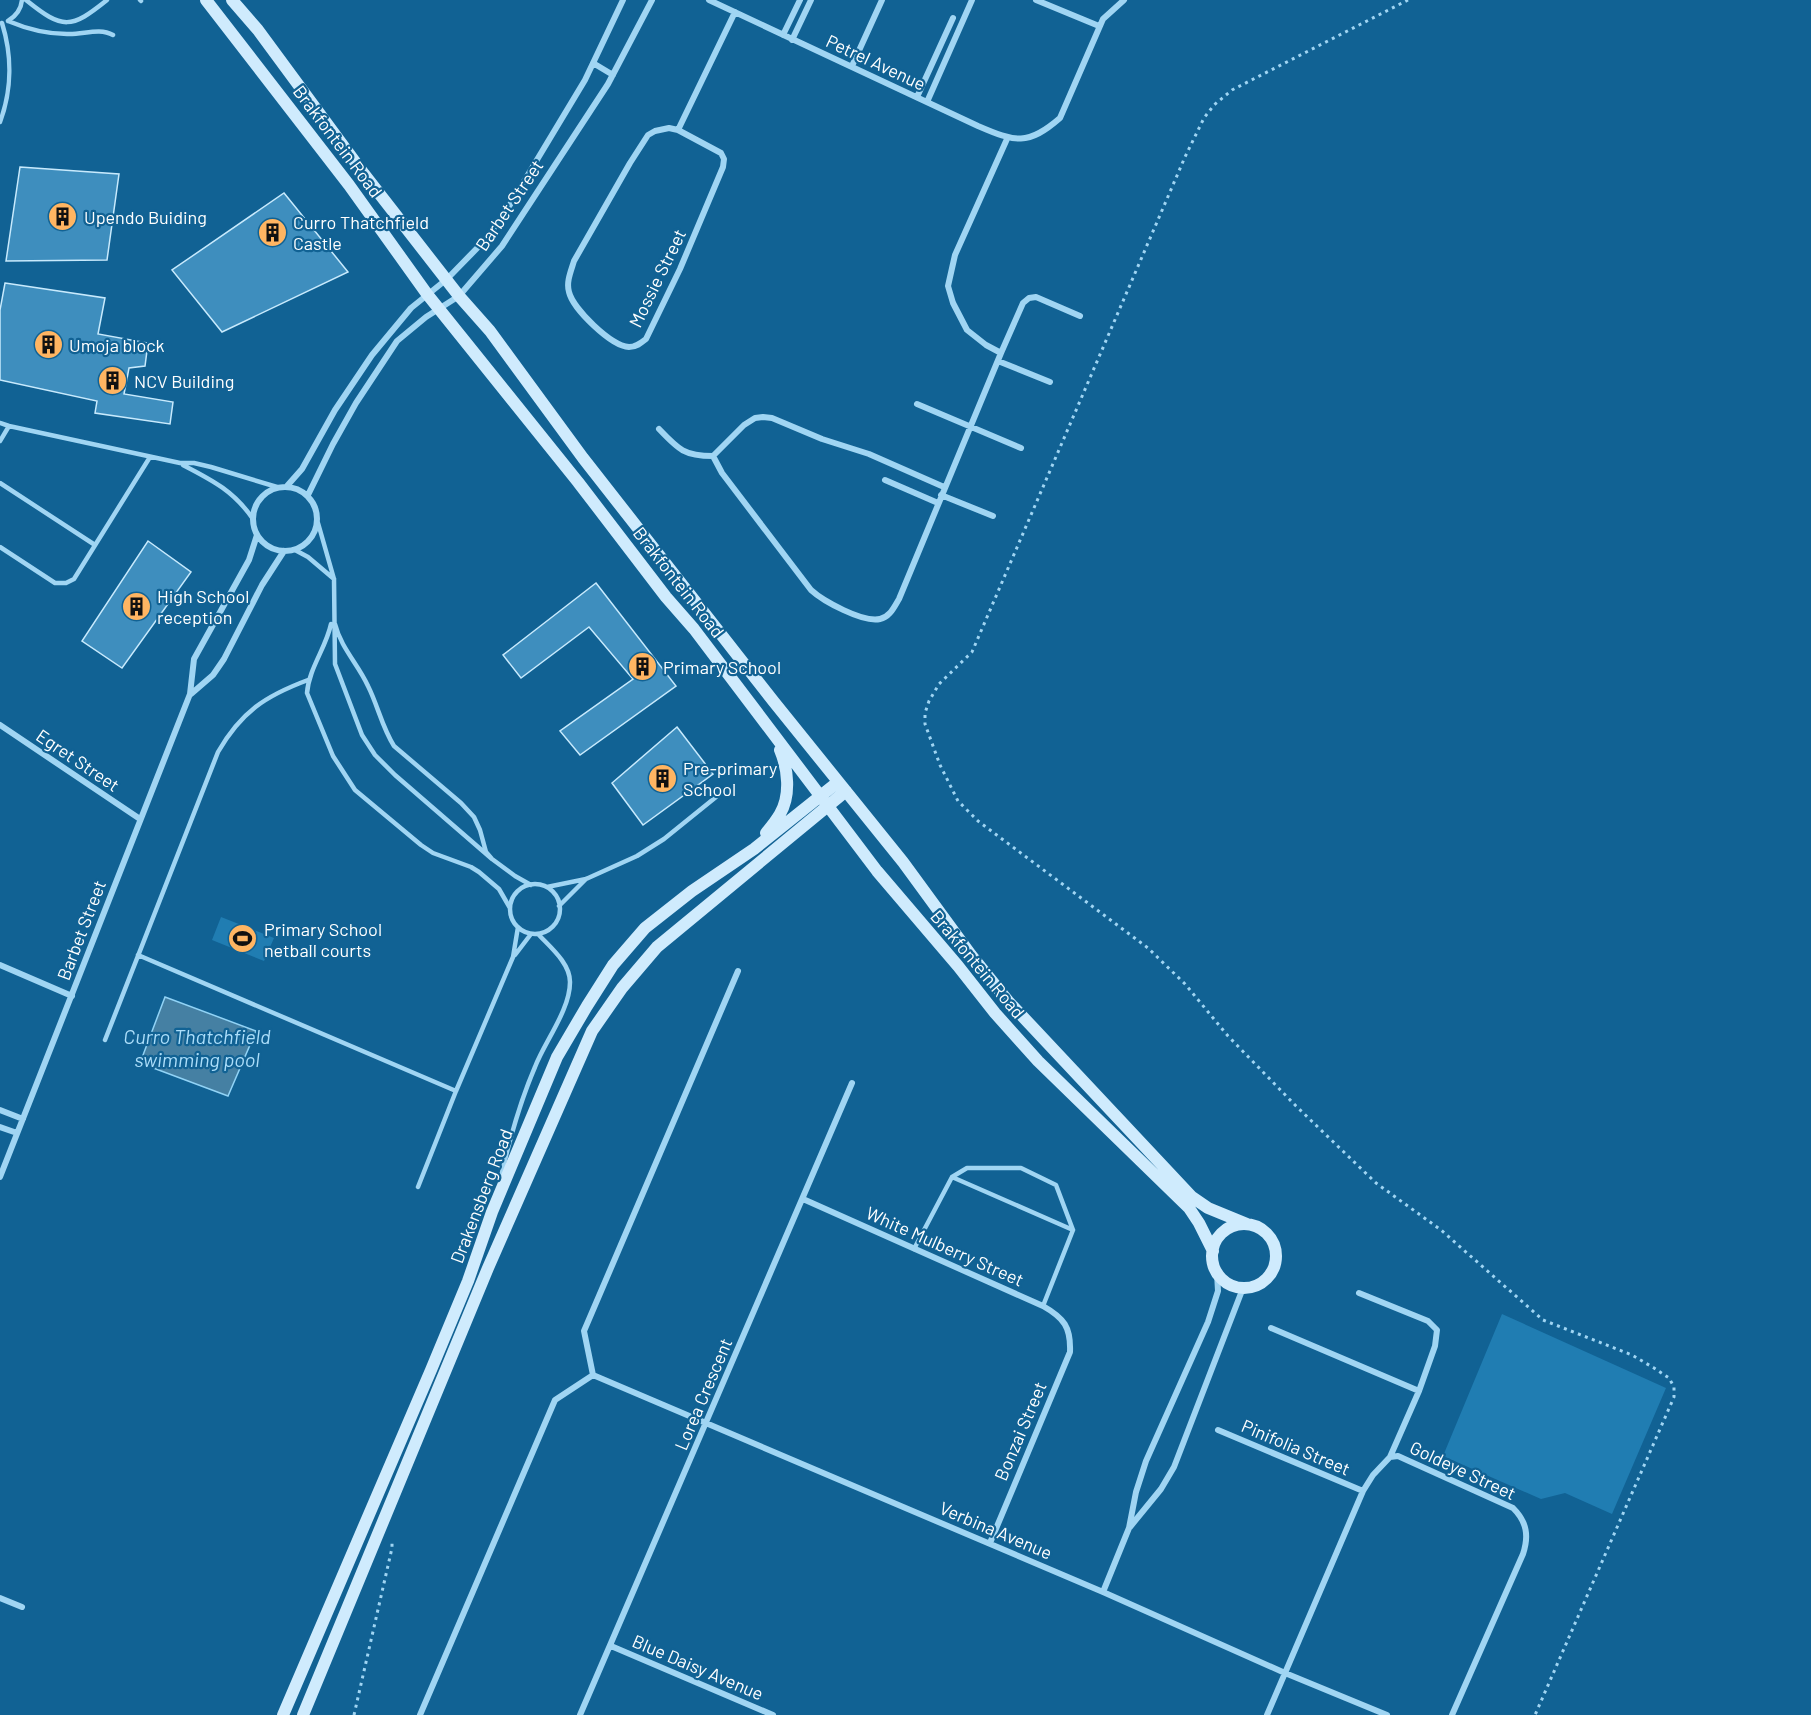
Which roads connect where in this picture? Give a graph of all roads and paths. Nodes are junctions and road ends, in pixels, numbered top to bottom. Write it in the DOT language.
graph roads {
  1 [pos="24,0"];
  2 [pos="107,0"];
  3 [pos="206,0"];
  4 [pos="232,0"];
  5 [pos="623,0"];
  6 [pos="652,0"];
  7 [pos="709,0"];
  8 [pos="800,0"];
  9 [pos="811,0"];
  10 [pos="882,0"];
  11 [pos="972,0"];
  12 [pos="1036,0"];
  13 [pos="1124,0"];
  14 [pos="1408,0"];
  15 [pos="722,3"];
  16 [pos="735,12"];
  17 [pos="953,18"];
  18 [pos="8,21"];
  19 [pos="1,23"];
  20 [pos="1099,26"];
  21 [pos="113,35"];
  22 [pos="783,36"];
  23 [pos="792,39"];
  24 [pos="593,63"];
  25 [pos="852,66"];
  26 [pos="614,75"];
  27 [pos="917,97"];
  28 [pos="927,102"];
  29 [pos="0,122"];
  30 [pos="678,130"];
  31 [pos="1007,139"];
  32 [pos="447,279"];
  33 [pos="428,294"];
  34 [pos="459,296"];
  35 [pos="440,310"];
  36 [pos="1080,316"];
  37 [pos="1001,353"];
  38 [pos="998,361"];
  39 [pos="1050,382"];
  40 [pos="917,404"];
  41 [pos="0,423"];
  42 [pos="9,426"];
  43 [pos="969,427"];
  44 [pos="659,429"];
  45 [pos="0,441"];
  46 [pos="1021,448"];
  47 [pos="713,456"];
  48 [pos="150,457"];
  49 [pos="180,463"];
  50 [pos="885,480"];
  51 [pos="0,483"];
  52 [pos="287,486"];
  53 [pos="277,487"];
  54 [pos="944,487"];
  55 [pos="308,495"];
  56 [pos="941,495"];
  57 [pos="938,503"];
  58 [pos="993,516"];
  59 [pos="253,519"];
  60 [pos="318,523"];
  61 [pos="257,535"];
  62 [pos="95,545"];
  63 [pos="0,548"];
  64 [pos="295,550"];
  65 [pos="284,551"];
  66 [pos="334,579"];
  67 [pos="333,615"];
  68 [pos="308,680"];
  69 [pos="190,694"];
  70 [pos="762,717"];
  71 [pos="0,725"];
  72 [pos="842,787"];
  73 [pos="721,794"];
  74 [pos="823,802"];
  75 [pos="140,819"];
  76 [pos="754,849"];
  77 [pos="492,859"];
  78 [pos="586,879"];
  79 [pos="531,885"];
  80 [pos="547,887"];
  81 [pos="559,906"];
  82 [pos="510,908"];
  83 [pos="518,927"];
  84 [pos="531,934"];
  85 [pos="538,934"];
  86 [pos="138,956"];
  87 [pos="513,957"];
  88 [pos="0,964"];
  89 [pos="738,971"];
  90 [pos="72,996"];
  91 [pos="1028,1022"];
  92 [pos="1013,1034"];
  93 [pos="105,1040"];
  94 [pos="852,1083"];
  95 [pos="456,1091"];
  96 [pos="0,1110"];
  97 [pos="23,1119"];
  98 [pos="0,1127"];
  99 [pos="17,1133"];
  100 [pos="0,1176"];
  101 [pos="952,1177"];
  102 [pos="418,1187"];
  103 [pos="803,1199"];
  104 [pos="492,1212"];
  105 [pos="1247,1224"];
  106 [pos="1073,1230"];
  107 [pos="914,1249"];
  108 [pos="1213,1251"];
  109 [pos="1217,1273"];
  110 [pos="1243,1288"];
  111 [pos="1359,1293"];
  112 [pos="1043,1306"];
  113 [pos="1271,1328"];
  114 [pos="1067,1329"];
  115 [pos="593,1376"];
  116 [pos="1419,1391"];
  117 [pos="706,1424"];
  118 [pos="1218,1430"];
  119 [pos="1390,1457"];
  120 [pos="1363,1491"];
  121 [pos="384,1520"];
  122 [pos="1129,1528"];
  123 [pos="990,1543"];
  124 [pos="1103,1592"];
  125 [pos="0,1598"];
  126 [pos="22,1607"];
  127 [pos="610,1646"];
  128 [pos="1285,1673"];
  129 [pos="283,1715"];
  130 [pos="303,1715"];
  131 [pos="354,1715"];
  132 [pos="420,1715"];
  133 [pos="580,1715"];
  134 [pos="773,1715"];
  135 [pos="1267,1715"];
  136 [pos="1387,1715"];
  137 [pos="1452,1715"];
  138 [pos="1535,1715"];
  1 -- 2 [label="lane"];
  1 -- 18 [label="lane"];
  3 -- 33 [label="street, Brakfontein Road"];
  4 -- 32 [label="street, Brakfontein Road"];
  5 -- 24 [label="street, Barbet Street"];
  6 -- 26 [label="street, Barbet Street"];
  7 -- 15 [label="street, Petrel Avenue"];
  8 -- 22 [label="street"];
  9 -- 23 [label="street"];
  10 -- 25 [label="street"];
  11 -- 28 [label="street"];
  12 -- 20 [label="street"];
  13 -- 20 [label="street"];
  14 -- 138 [label="path"];
  15 -- 16 [label="street, Petrel Avenue"];
  16 -- 22 [label="street, Petrel Avenue"];
  16 -- 30 [label="street"];
  17 -- 27 [label="street"];
  18 -- 19 [label="lane"];
  18 -- 21 [label="lane"];
  19 -- 29 [label="lane"];
  20 -- 31 [label="street"];
  22 -- 23 [label="street, Petrel Avenue"];
  23 -- 25 [label="street, Petrel Avenue"];
  24 -- 26 [label="street"];
  24 -- 32 [label="street, Barbet Street"];
  25 -- 27 [label="street, Petrel Avenue"];
  26 -- 34 [label="street, Barbet Street"];
  27 -- 28 [label="street, Petrel Avenue"];
  28 -- 31 [label="street, Petrel Avenue"];
  30 -- 30 [label="street, Mossie Street"];
  31 -- 37 [label="street"];
  32 -- 33 [label="street, Barbet Street"];
  32 -- 34 [label="street, Brakfontein Road"];
  33 -- 35 [label="street, Brakfontein Road"];
  33 -- 52 [label="street, Barbet Street"];
  34 -- 35 [label="street, Barbet Street"];
  34 -- 72 [label="street, Brakfontein Road"];
  35 -- 55 [label="street, Barbet Street"];
  35 -- 70 [label="street, Brakfontein Road"];
  36 -- 37 [label="street"];
  37 -- 38 [label="street"];
  38 -- 39 [label="street"];
  38 -- 43 [label="street"];
  40 -- 43 [label="street"];
  41 -- 42 [label="lane"];
  42 -- 45 [label="lane"];
  42 -- 48 [label="lane"];
  43 -- 46 [label="street"];
  43 -- 54 [label="street"];
  44 -- 47 [label="street"];
  47 -- 54 [label="street"];
  47 -- 57 [label="street"];
  48 -- 49 [label="lane"];
  48 -- 62 [label="lane"];
  49 -- 53 [label="lane"];
  49 -- 59 [label="lane"];
  50 -- 57 [label="street"];
  51 -- 62 [label="lane"];
  52 -- 53 [label="street"];
  52 -- 55 [label="street"];
  53 -- 59 [label="street"];
  54 -- 56 [label="street"];
  55 -- 60 [label="street"];
  56 -- 57 [label="street"];
  56 -- 58 [label="street"];
  59 -- 61 [label="street"];
  60 -- 64 [label="street"];
  60 -- 66 [label="lane"];
  61 -- 65 [label="street"];
  61 -- 69 [label="street, Barbet Street"];
  62 -- 63 [label="lane"];
  64 -- 65 [label="street"];
  64 -- 66 [label="lane"];
  65 -- 69 [label="street, Barbet Street"];
  66 -- 67 [label="lane"];
  67 -- 68 [label="lane"];
  67 -- 77 [label="lane"];
  67 -- 77 [label="lane"];
  68 -- 82 [label="lane"];
  68 -- 86 [label="lane"];
  69 -- 75 [label="street, Barbet Street"];
  70 -- 74 [label="street, Brakfontein Road"];
  70 -- 76 [label="street"];
  71 -- 75 [label="street, Egret Street"];
  72 -- 74 [label="street, Drakensberg Road"];
  72 -- 91 [label="street, Brakfontein Road"];
  73 -- 78 [label="lane"];
  74 -- 76 [label="street, Drakensberg Road"];
  74 -- 92 [label="street, Brakfontein Road"];
  74 -- 121 [label="street, Drakensberg Road"];
  75 -- 90 [label="street, Barbet Street"];
  76 -- 104 [label="street, Drakensberg Road"];
  77 -- 79 [label="lane"];
  78 -- 80 [label="lane"];
  78 -- 81 [label="lane"];
  79 -- 80 [label="lane"];
  79 -- 82 [label="lane"];
  80 -- 81 [label="lane"];
  81 -- 85 [label="lane"];
  82 -- 83 [label="lane"];
  83 -- 84 [label="lane"];
  83 -- 87 [label="lane"];
  84 -- 85 [label="lane"];
  84 -- 87 [label="lane"];
  85 -- 104 [label="lane"];
  86 -- 93 [label="lane"];
  86 -- 95 [label="lane"];
  87 -- 95 [label="lane"];
  88 -- 90 [label="street"];
  89 -- 115 [label="street"];
  90 -- 97 [label="street, Barbet Street"];
  91 -- 92 [label="street"];
  91 -- 105 [label="street, Brakfontein Road"];
  92 -- 108 [label="street, Brakfontein Road"];
  94 -- 103 [label="street, Lorea Crescent"];
  95 -- 102 [label="lane"];
  96 -- 97 [label="street"];
  97 -- 99 [label="street, Barbet Street"];
  98 -- 99 [label="street"];
  99 -- 100 [label="street, Barbet Street"];
  101 -- 106 [label="lane"];
  101 -- 106 [label="lane"];
  101 -- 107 [label="lane"];
  103 -- 107 [label="street, White Mulberry Street"];
  103 -- 117 [label="street, Lorea Crescent"];
  104 -- 129 [label="street, Drakensberg Road"];
  105 -- 108 [label="street"];
  105 -- 110 [label="street"];
  106 -- 112 [label="lane"];
  107 -- 112 [label="street, White Mulberry Street"];
  108 -- 109 [label="street"];
  109 -- 110 [label="street"];
  109 -- 122 [label="street"];
  110 -- 122 [label="street"];
  111 -- 116 [label="street"];
  112 -- 114 [label="street, White Mulberry Street"];
  113 -- 116 [label="street"];
  114 -- 123 [label="street, Bonzai Street"];
  115 -- 117 [label="street, Verbina Avenue"];
  115 -- 132 [label="street"];
  116 -- 119 [label="street"];
  117 -- 123 [label="street, Verbina Avenue"];
  117 -- 127 [label="street, Lorea Crescent"];
  118 -- 120 [label="street, Pinifolia Street"];
  119 -- 120 [label="street, Goldeye Street"];
  119 -- 137 [label="street, Goldeye Street"];
  120 -- 128 [label="street, Goldeye Street"];
  121 -- 130 [label="street, Drakensberg Road"];
  121 -- 131 [label="path"];
  122 -- 124 [label="street"];
  123 -- 124 [label="street, Verbina Avenue"];
  124 -- 128 [label="street, Verbina Avenue"];
  125 -- 126 [label="street"];
  127 -- 133 [label="street, Lorea Crescent"];
  127 -- 134 [label="street, Blue Daisy Avenue"];
  128 -- 135 [label="street, Goldeye Street"];
  128 -- 136 [label="street, Verbina Avenue"];
}
